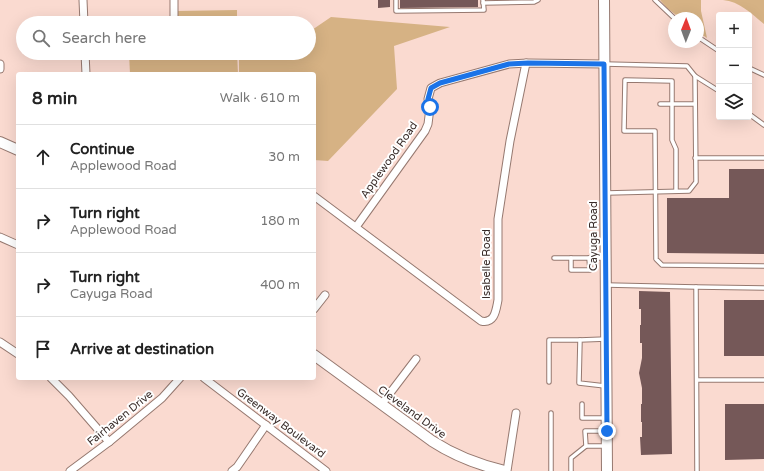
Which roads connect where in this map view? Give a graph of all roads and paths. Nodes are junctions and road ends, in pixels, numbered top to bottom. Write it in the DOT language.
graph roads {
  1 [pos="83,0"];
  2 [pos="174,0"];
  3 [pos="396,0"];
  4 [pos="538,0"];
  5 [pos="604,0"];
  6 [pos="655,0"];
  7 [pos="483,2"];
  8 [pos="668,12"];
  9 [pos="84,16"];
  10 [pos="174,16"];
  11 [pos="704,41"];
  12 [pos="716,49"];
  13 [pos="85,60"];
  14 [pos="0,64"];
  15 [pos="526,64"];
  16 [pos="604,64"];
  17 [pos="0,69"];
  18 [pos="752,69"];
  19 [pos="86,72"];
  20 [pos="764,75"];
  21 [pos="695,76"];
  22 [pos="716,90"];
  23 [pos="660,104"];
  24 [pos="672,104"];
  25 [pos="695,104"];
  26 [pos="752,116"];
  27 [pos="764,125"];
  28 [pos="0,142"];
  29 [pos="16,149"];
  30 [pos="695,158"];
  31 [pos="764,158"];
  32 [pos="676,191"];
  33 [pos="655,192"];
  34 [pos="605,193"];
  35 [pos="316,197"];
  36 [pos="356,227"];
  37 [pos="0,237"];
  38 [pos="16,244"];
  39 [pos="554,258"];
  40 [pos="571,258"];
  41 [pos="589,258"];
  42 [pos="606,258"];
  43 [pos="764,266"];
  44 [pos="606,285"];
  45 [pos="696,288"];
  46 [pos="764,288"];
  47 [pos="325,295"];
  48 [pos="316,306"];
  49 [pos="606,339"];
  50 [pos="580,340"];
  51 [pos="0,342"];
  52 [pos="16,353"];
  53 [pos="316,356"];
  54 [pos="416,359"];
  55 [pos="53,380"];
  56 [pos="178,380"];
  57 [pos="207,380"];
  58 [pos="697,380"];
  59 [pos="764,380"];
  60 [pos="550,382"];
  61 [pos="606,387"];
  62 [pos="582,404"];
  63 [pos="381,405"];
  64 [pos="516,413"];
  65 [pos="551,413"];
  66 [pos="607,418"];
  67 [pos="266,425"];
  68 [pos="607,431"];
  69 [pos="109,442"];
  70 [pos="586,446"];
  71 [pos="607,446"];
  72 [pos="70,471"];
  73 [pos="232,471"];
  74 [pos="326,471"];
  75 [pos="506,471"];
  76 [pos="551,471"];
  77 [pos="571,471"];
  78 [pos="607,471"];
  79 [pos="698,471"];
  1 -- 9 [label="street"];
  2 -- 10 [label="street"];
  3 -- 7 [label="lane"];
  4 -- 7 [label="lane"];
  5 -- 16 [label="main road, Cayuga Road"];
  6 -- 8 [label="lane"];
  11 -- 12 [label="lane"];
  13 -- 19 [label="street"];
  14 -- 17 [label="street"];
  15 -- 16 [label="street, Applewood Road"];
  15 -- 36 [label="street, Applewood Road"];
  15 -- 36 [label="street, Isabelle Road"];
  16 -- 21 [label="lane"];
  16 -- 34 [label="main road, Cayuga Road"];
  18 -- 20 [label="lane"];
  21 -- 22 [label="lane"];
  21 -- 25 [label="lane"];
  23 -- 24 [label="lane"];
  24 -- 25 [label="lane"];
  24 -- 32 [label="lane"];
  24 -- 33 [label="lane"];
  25 -- 30 [label="lane"];
  26 -- 27 [label="lane"];
  28 -- 29 [label="main road"];
  30 -- 31 [label="lane"];
  30 -- 32 [label="lane"];
  32 -- 33 [label="lane"];
  33 -- 34 [label="lane"];
  33 -- 43 [label="lane"];
  34 -- 42 [label="main road, Cayuga Road"];
  35 -- 36 [label="street, Isabelle Road"];
  37 -- 38 [label="street"];
  39 -- 40 [label="lane"];
  40 -- 41 [label="lane"];
  40 -- 41 [label="lane"];
  41 -- 42 [label="lane"];
  42 -- 44 [label="main road, Cayuga Road"];
  44 -- 45 [label="lane"];
  44 -- 49 [label="main road, Cayuga Road"];
  45 -- 46 [label="lane"];
  45 -- 58 [label="lane"];
  47 -- 48 [label="street"];
  49 -- 50 [label="lane"];
  49 -- 61 [label="main road, Cayuga Road"];
  50 -- 60 [label="lane"];
  50 -- 61 [label="lane"];
  51 -- 52 [label="street"];
  53 -- 63 [label="main road, Cleveland Drive"];
  54 -- 63 [label="street"];
  55 -- 69 [label="street"];
  56 -- 69 [label="street, Fairhaven Drive"];
  57 -- 67 [label="street, Greenway Boulevard"];
  58 -- 59 [label="lane"];
  58 -- 79 [label="lane"];
  61 -- 66 [label="main road, Cayuga Road"];
  62 -- 66 [label="lane"];
  63 -- 75 [label="main road, Cleveland Drive"];
  64 -- 75 [label="street"];
  65 -- 76 [label="lane"];
  66 -- 68 [label="main road, Cayuga Road"];
  67 -- 73 [label="street"];
  67 -- 74 [label="street, Greenway Boulevard"];
  68 -- 70 [label="lane"];
  68 -- 71 [label="main road, Cayuga Road"];
  69 -- 72 [label="street, Fairhaven Drive"];
  70 -- 71 [label="lane"];
  70 -- 77 [label="lane"];
  71 -- 78 [label="main road, Cayuga Road"];
}
